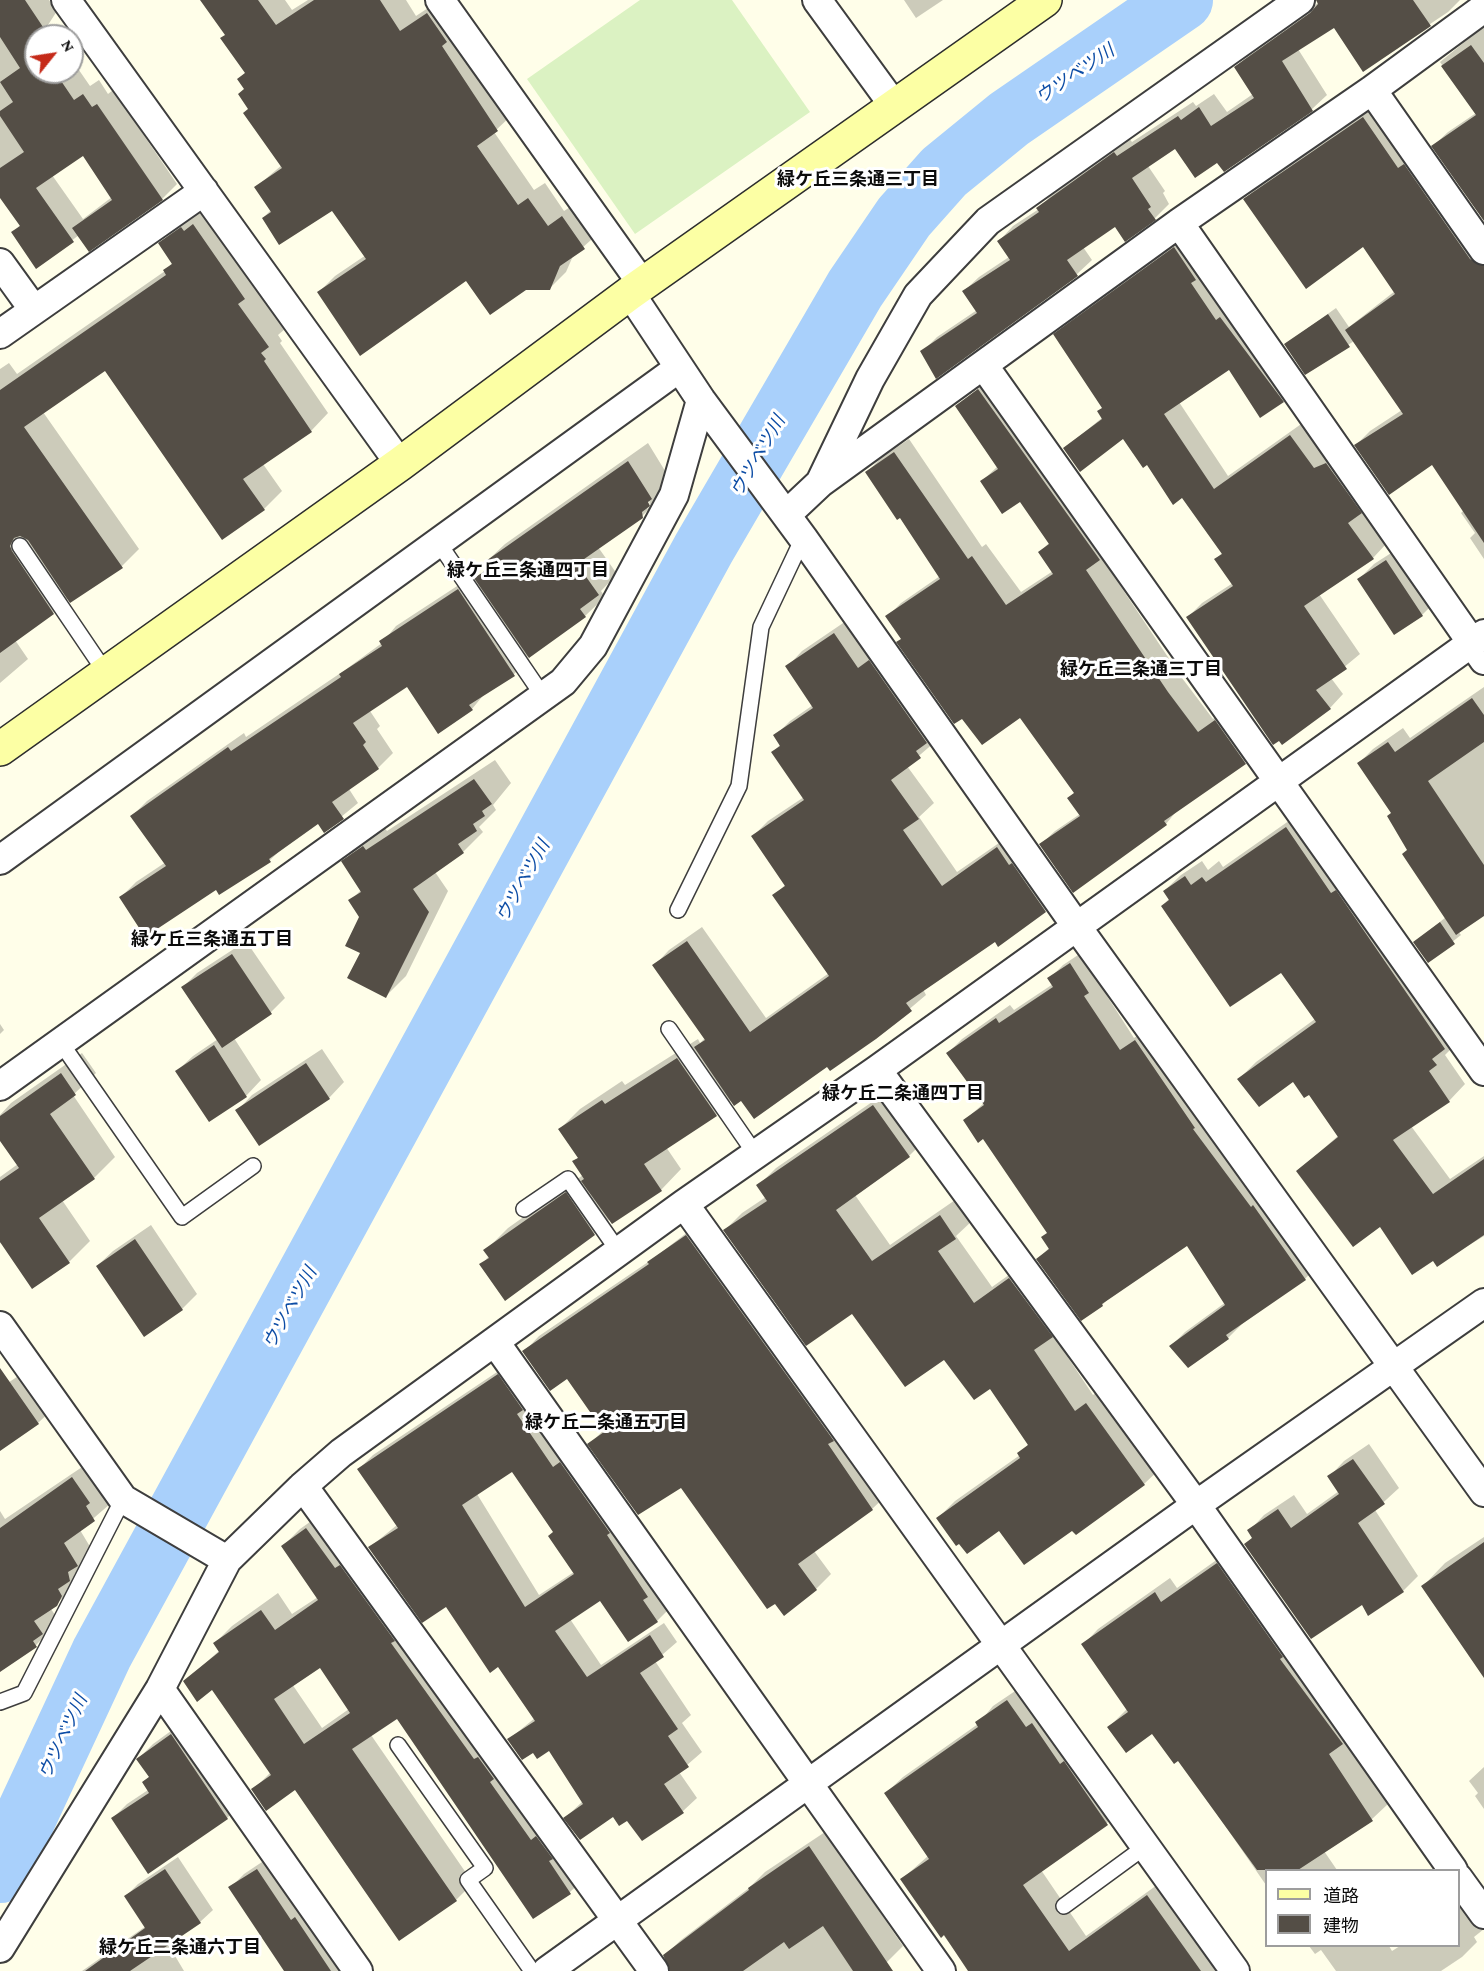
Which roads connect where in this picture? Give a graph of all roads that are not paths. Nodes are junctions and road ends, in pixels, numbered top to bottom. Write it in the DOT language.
graph roads {
  1 [pos="66,0"];
  2 [pos="440,0"];
  3 [pos="817,0"];
  4 [pos="1300,0"];
  5 [pos="1028,5"];
  6 [pos="1484,8"];
  7 [pos="1372,90"];
  8 [pos="895,107"];
  9 [pos="204,191"];
  10 [pos="1179,223"];
  11 [pos="1484,250"];
  12 [pos="0,263"];
  13 [pos="636,289"];
  14 [pos="33,310"];
  15 [pos="0,334"];
  16 [pos="984,366"];
  17 [pos="679,368"];
  18 [pos="700,400"];
  19 [pos="400,464"];
  20 [pos="820,483"];
  21 [pos="781,508"];
  22 [pos="803,538"];
  23 [pos="438,542"];
  24 [pos="20,546"];
  25 [pos="1480,645"];
  26 [pos="106,673"];
  27 [pos="543,696"];
  28 [pos="0,749"];
  29 [pos="1279,783"];
  30 [pos="0,860"];
  31 [pos="678,910"];
  32 [pos="1077,927"];
  33 [pos="669,1029"];
  34 [pos="61,1042"];
  35 [pos="877,1070"];
  36 [pos="1484,1071"];
  37 [pos="0,1086"];
  38 [pos="756,1155"];
  39 [pos="254,1166"];
  40 [pos="684,1204"];
  41 [pos="524,1209"];
  42 [pos="619,1252"];
  43 [pos="1484,1303"];
  44 [pos="0,1326"];
  45 [pos="495,1342"];
  46 [pos="1394,1366"];
  47 [pos="303,1486"];
  48 [pos="1484,1491"];
  49 [pos="129,1502"];
  50 [pos="1196,1505"];
  51 [pos="219,1555"];
  52 [pos="1003,1645"];
  53 [pos="160,1689"];
  54 [pos="0,1702"];
  55 [pos="398,1744"];
  56 [pos="808,1783"];
  57 [pos="1146,1846"];
  58 [pos="1452,1869"];
  59 [pos="1460,1881"];
  60 [pos="1064,1906"];
  61 [pos="1484,1914"];
  62 [pos="617,1920"];
  63 [pos="0,1948"];
  64 [pos="358,1971"];
  65 [pos="532,1971"];
  66 [pos="547,1971"];
  67 [pos="654,1971"];
  68 [pos="941,1971"];
  69 [pos="1234,1971"];
  1 -- 9 [label="street"];
  2 -- 13 [label="street"];
  3 -- 8 [label="street"];
  4 -- 20 [label="street"];
  5 -- 8 [label="street"];
  6 -- 7 [label="street"];
  7 -- 10 [label="street"];
  7 -- 11 [label="street"];
  8 -- 13 [label="street"];
  9 -- 14 [label="street"];
  9 -- 19 [label="street"];
  10 -- 16 [label="street"];
  10 -- 25 [label="street"];
  12 -- 14 [label="street"];
  13 -- 17 [label="street"];
  13 -- 19 [label="street"];
  14 -- 15 [label="street"];
  16 -- 20 [label="street"];
  16 -- 29 [label="street"];
  17 -- 18 [label="street"];
  17 -- 23 [label="street"];
  18 -- 21 [label="street"];
  18 -- 27 [label="street"];
  19 -- 26 [label="street"];
  20 -- 21 [label="street"];
  21 -- 22 [label="street"];
  22 -- 31 [label="lane"];
  22 -- 32 [label="street"];
  23 -- 27 [label="lane"];
  23 -- 30 [label="street"];
  24 -- 26 [label="lane"];
  25 -- 29 [label="street"];
  26 -- 28 [label="street"];
  27 -- 34 [label="street"];
  29 -- 32 [label="street"];
  29 -- 36 [label="street"];
  32 -- 35 [label="street"];
  32 -- 46 [label="street"];
  33 -- 38 [label="lane"];
  34 -- 37 [label="street"];
  34 -- 39 [label="lane"];
  35 -- 38 [label="street"];
  35 -- 50 [label="street"];
  38 -- 40 [label="street"];
  40 -- 42 [label="street"];
  40 -- 52 [label="street"];
  41 -- 42 [label="lane"];
  42 -- 45 [label="street"];
  43 -- 46 [label="street"];
  44 -- 49 [label="street"];
  45 -- 47 [label="street"];
  45 -- 56 [label="street"];
  46 -- 48 [label="street"];
  46 -- 50 [label="street"];
  47 -- 51 [label="street"];
  47 -- 62 [label="street"];
  49 -- 51 [label="street"];
  49 -- 54 [label="lane"];
  50 -- 52 [label="street"];
  50 -- 58 [label="street"];
  51 -- 53 [label="street"];
  52 -- 56 [label="street"];
  52 -- 57 [label="street"];
  53 -- 63 [label="street"];
  53 -- 64 [label="street"];
  55 -- 65 [label="lane"];
  56 -- 62 [label="street"];
  56 -- 68 [label="street"];
  57 -- 60 [label="lane"];
  57 -- 69 [label="street"];
  59 -- 61 [label="street"];
  62 -- 66 [label="street"];
  62 -- 67 [label="street"];
}
